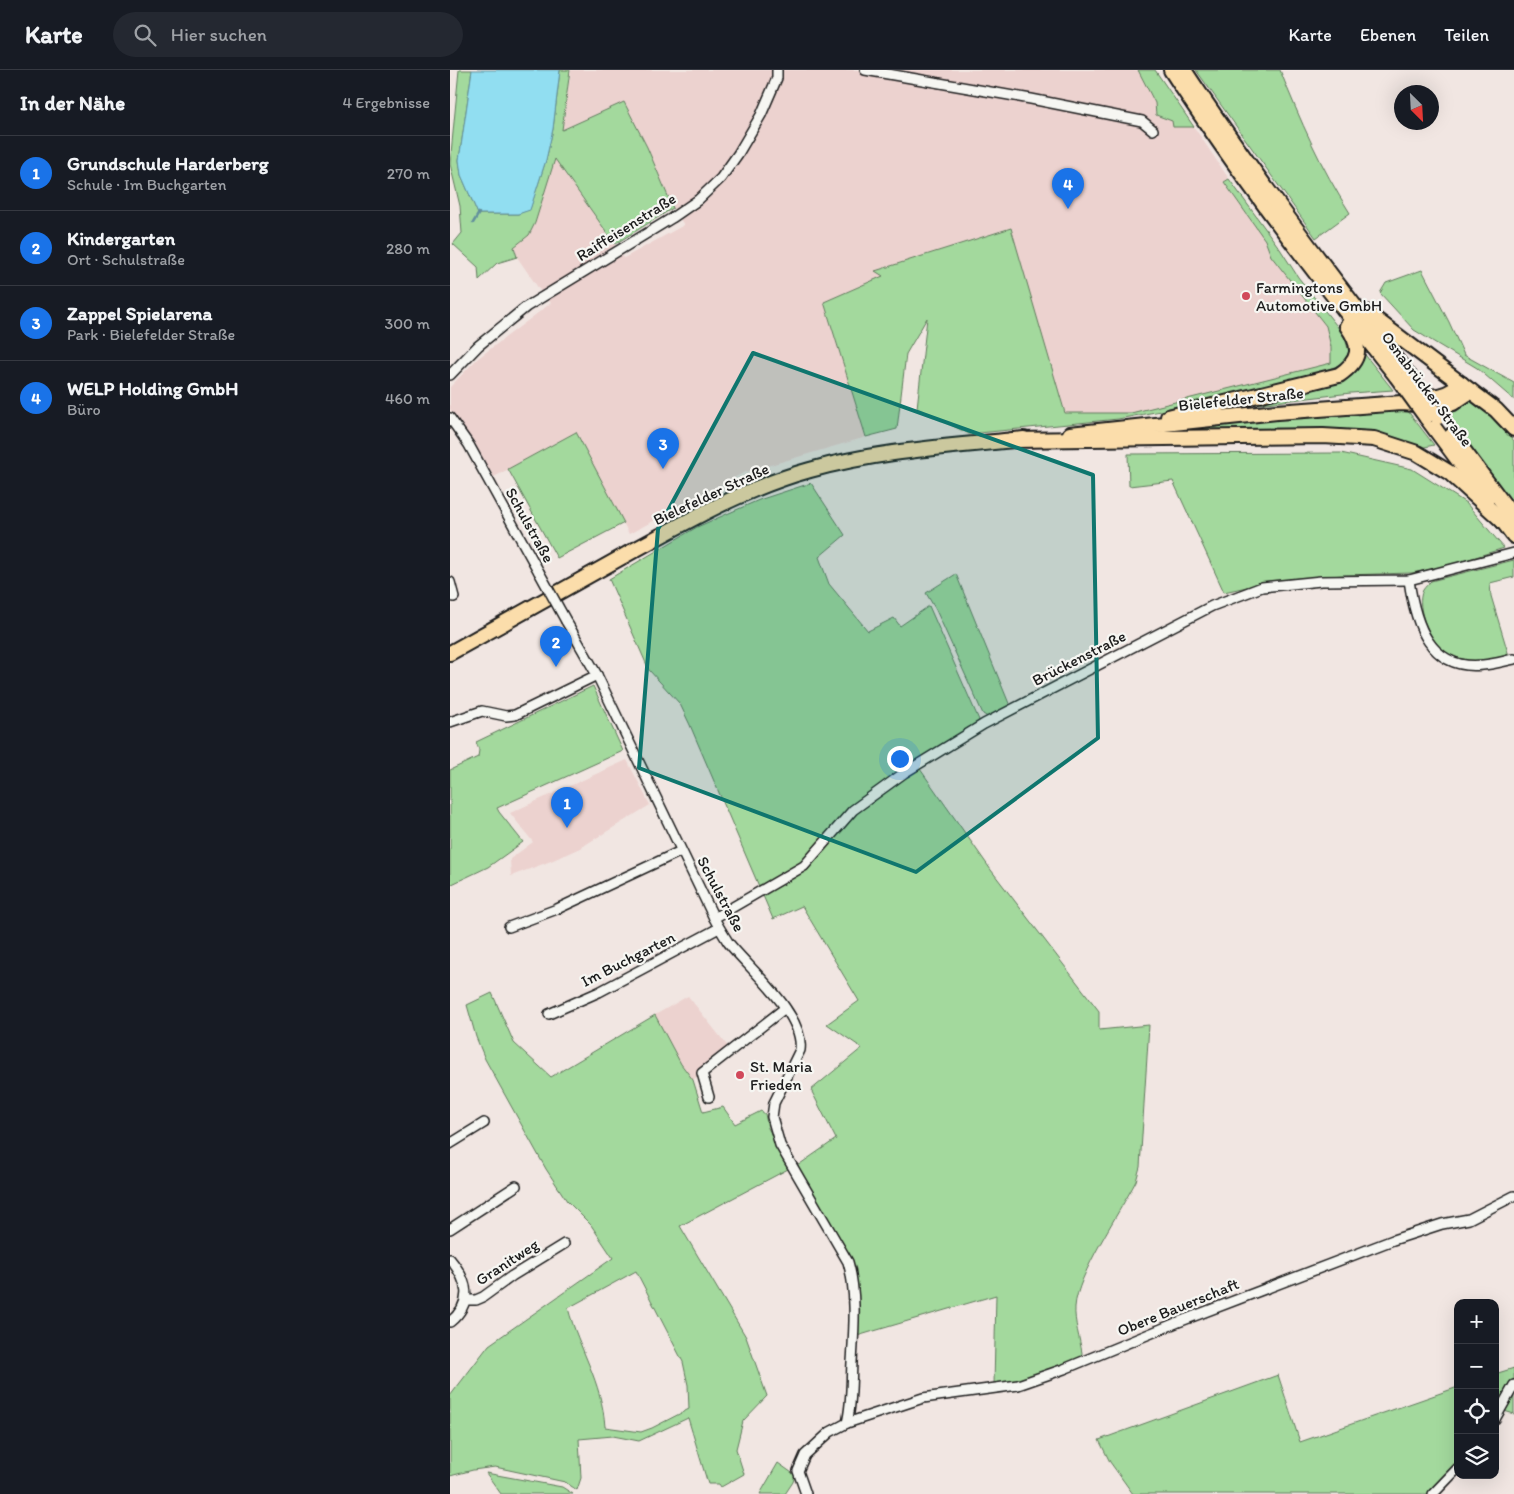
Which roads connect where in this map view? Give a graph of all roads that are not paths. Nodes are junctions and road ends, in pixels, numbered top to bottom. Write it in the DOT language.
graph roads {
  1 [pos="778,70"];
  2 [pos="865,70"];
  3 [pos="1169,70"];
  4 [pos="1184,70"];
  5 [pos="1153,130"];
  6 [pos="1333,296"];
  7 [pos="1349,299"];
  8 [pos="450,375"];
  9 [pos="1403,377"];
  10 [pos="1466,387"];
  11 [pos="1168,416"];
  12 [pos="450,418"];
  13 [pos="1514,429"];
  14 [pos="1012,440"];
  15 [pos="1509,521"];
  16 [pos="1514,536"];
  17 [pos="1514,553"];
  18 [pos="1409,580"];
  19 [pos="450,582"];
  20 [pos="454,596"];
  21 [pos="450,653"];
  22 [pos="1514,659"];
  23 [pos="597,675"];
  24 [pos="450,722"];
  25 [pos="681,851"];
  26 [pos="714,918"];
  27 [pos="509,927"];
  28 [pos="719,928"];
  29 [pos="785,1008"];
  30 [pos="549,1014"];
  31 [pos="709,1097"];
  32 [pos="484,1122"];
  33 [pos="450,1144"];
  34 [pos="516,1186"];
  35 [pos="1514,1196"];
  36 [pos="450,1229"];
  37 [pos="564,1244"];
  38 [pos="450,1259"];
  39 [pos="466,1300"];
  40 [pos="450,1322"];
  41 [pos="1514,1385"];
  42 [pos="1499,1412"];
  43 [pos="847,1423"];
  44 [pos="1454,1472"];
  45 [pos="806,1494"];
  46 [pos="1433,1494"];
  1 -- 8 [label="street, Raiffeisenstraße"];
  2 -- 5 [label="street"];
  3 -- 6 [label="main road, Osnabrücker Straße"];
  4 -- 7 [label="main road, Osnabrücker Straße"];
  6 -- 9 [label="main road, Osnabrücker Straße"];
  6 -- 11 [label="main road"];
  7 -- 9 [label="main road, Osnabrücker Straße"];
  7 -- 10 [label="main road"];
  9 -- 15 [label="main road, Osnabrücker Straße, bridge"];
  10 -- 11 [label="main road, Bielefelder Straße"];
  10 -- 13 [label="main road"];
  10 -- 14 [label="main road, Bielefelder Straße"];
  11 -- 14 [label="main road, Bielefelder Straße"];
  12 -- 23 [label="street, Schulstraße, bridge"];
  14 -- 15 [label="main road"];
  14 -- 21 [label="main road, Bielefelder Straße"];
  15 -- 16 [label="main road, Osnabrücker Straße"];
  17 -- 18 [label="street, Brückenstraße"];
  18 -- 22 [label="street"];
  18 -- 26 [label="street, Brückenstraße"];
  19 -- 20 [label="street"];
  23 -- 24 [label="street"];
  23 -- 25 [label="street, Schulstraße"];
  25 -- 26 [label="street, Schulstraße"];
  25 -- 27 [label="street"];
  26 -- 28 [label="street, Schulstraße"];
  28 -- 29 [label="street, Schulstraße"];
  28 -- 30 [label="street, Im Buchgarten"];
  29 -- 31 [label="street"];
  29 -- 43 [label="street, Schulstraße"];
  32 -- 33 [label="street"];
  34 -- 36 [label="street"];
  35 -- 43 [label="street, Obere Bauerschaft"];
  37 -- 39 [label="street, Granitweg"];
  38 -- 39 [label="street"];
  39 -- 40 [label="street"];
  41 -- 42 [label="street"];
  43 -- 45 [label="street, Obere Bauerschaft"];
  44 -- 46 [label="street"];
}
